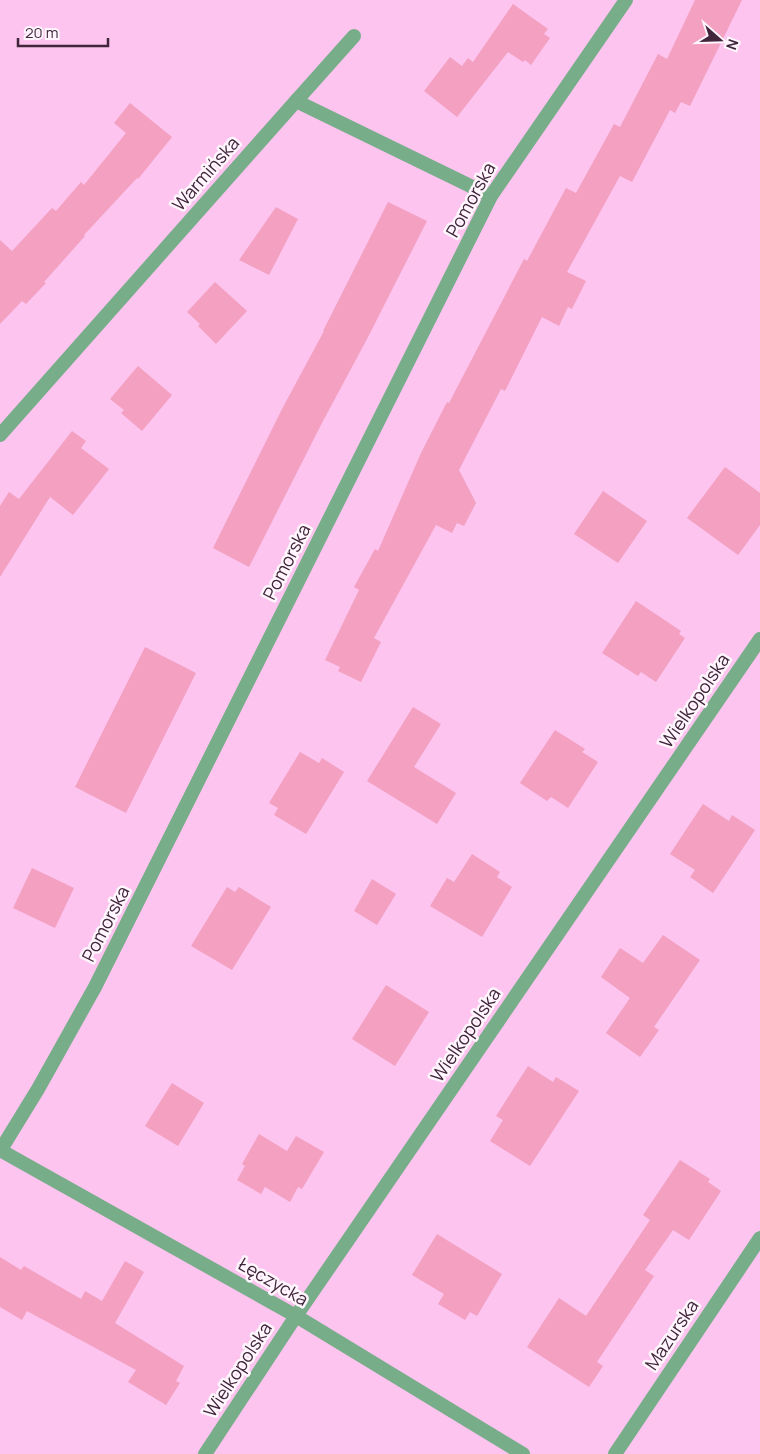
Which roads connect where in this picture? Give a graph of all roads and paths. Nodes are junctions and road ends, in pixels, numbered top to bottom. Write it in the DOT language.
graph roads {
  1 [pos="626,0"];
  2 [pos="354,36"];
  3 [pos="296,101"];
  4 [pos="491,196"];
  5 [pos="0,436"];
  6 [pos="760,639"];
  7 [pos="0,1150"];
  8 [pos="760,1238"];
  9 [pos="296,1316"];
  10 [pos="205,1454"];
  11 [pos="524,1454"];
  12 [pos="615,1454"];
  1 -- 4 [label="street, Pomorska"];
  2 -- 3 [label="street, Warmińska"];
  3 -- 4 [label="street"];
  3 -- 5 [label="street, Warmińska"];
  4 -- 7 [label="street, Pomorska"];
  6 -- 9 [label="street, Wielkopolska"];
  7 -- 9 [label="street, Łęczycka"];
  8 -- 12 [label="street, Mazurska"];
  9 -- 10 [label="street, Wielkopolska"];
  9 -- 11 [label="street, Łęczycka"];
}
